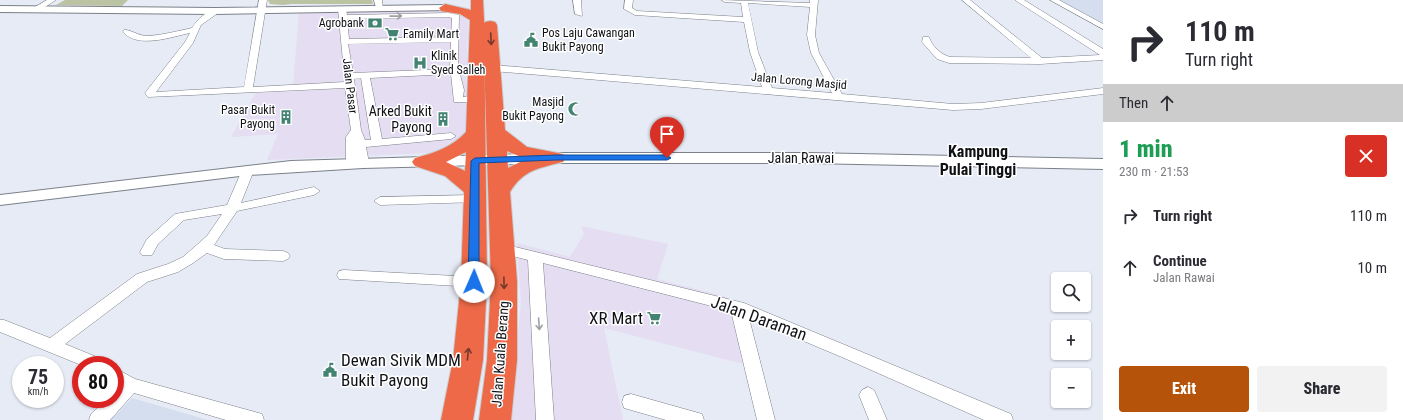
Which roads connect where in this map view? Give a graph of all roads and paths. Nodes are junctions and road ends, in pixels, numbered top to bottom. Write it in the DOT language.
graph roads {
  1 [pos="52,0"];
  2 [pos="471,0"];
  3 [pos="477,0"];
  4 [pos="489,0"];
  5 [pos="577,0"];
  6 [pos="629,0"];
  7 [pos="725,0"];
  8 [pos="966,0"];
  9 [pos="1019,0"];
  10 [pos="1054,0"];
  11 [pos="744,1"];
  12 [pos="814,2"];
  13 [pos="379,4"];
  14 [pos="263,5"];
  15 [pos="445,8"];
  16 [pos="0,10"];
  17 [pos="34,10"];
  18 [pos="215,11"];
  19 [pos="340,12"];
  20 [pos="579,14"];
  21 [pos="478,19"];
  22 [pos="748,20"];
  23 [pos="1103,27"];
  24 [pos="195,30"];
  25 [pos="127,32"];
  26 [pos="456,39"];
  27 [pos="926,39"];
  28 [pos="344,42"];
  29 [pos="1103,53"];
  30 [pos="1103,57"];
  31 [pos="1040,61"];
  32 [pos="493,68"];
  33 [pos="456,71"];
  34 [pos="365,75"];
  35 [pos="349,81"];
  36 [pos="248,91"];
  37 [pos="768,91"];
  38 [pos="1103,91"];
  39 [pos="839,97"];
  40 [pos="476,99"];
  41 [pos="356,130"];
  42 [pos="497,133"];
  43 [pos="475,134"];
  44 [pos="451,136"];
  45 [pos="377,142"];
  46 [pos="360,144"];
  47 [pos="556,158"];
  48 [pos="486,160"];
  49 [pos="422,162"];
  50 [pos="358,163"];
  51 [pos="1103,164"];
  52 [pos="248,170"];
  53 [pos="314,191"];
  54 [pos="500,191"];
  55 [pos="475,196"];
  56 [pos="0,200"];
  57 [pos="380,201"];
  58 [pos="234,208"];
  59 [pos="205,247"];
  60 [pos="503,249"];
  61 [pos="147,252"];
  62 [pos="283,256"];
  63 [pos="535,257"];
  64 [pos="344,276"];
  65 [pos="474,282"];
  66 [pos="738,307"];
  67 [pos="0,326"];
  68 [pos="52,345"];
  69 [pos="77,356"];
  70 [pos="124,381"];
  71 [pos="130,385"];
  72 [pos="868,395"];
  73 [pos="631,402"];
  74 [pos="98,420"];
  75 [pos="255,420"];
  76 [pos="457,420"];
  77 [pos="495,420"];
  78 [pos="548,420"];
  79 [pos="695,420"];
  80 [pos="766,420"];
  81 [pos="878,420"];
  82 [pos="1004,420"];
  1 -- 17 [label="street"];
  2 -- 15 [label="highway"];
  3 -- 21 [label="highway, Jalan Kuala Berang"];
  4 -- 32 [label="highway, Jalan Kuala Berang, one-way"];
  5 -- 20 [label="street"];
  6 -- 22 [label="street"];
  7 -- 11 [label="street"];
  8 -- 31 [label="street"];
  9 -- 29 [label="street"];
  10 -- 23 [label="street"];
  11 -- 12 [label="street"];
  11 -- 22 [label="street"];
  12 -- 39 [label="street"];
  13 -- 15 [label="main road"];
  13 -- 19 [label="main road"];
  14 -- 18 [label="main road"];
  14 -- 19 [label="main road"];
  14 -- 36 [label="street"];
  15 -- 21 [label="highway"];
  16 -- 17 [label="main road"];
  17 -- 18 [label="main road"];
  18 -- 24 [label="street"];
  19 -- 26 [label="street, one-way"];
  19 -- 28 [label="street, Jalan Pasar"];
  19 -- 28 [label="street, Jalan Pasar"];
  21 -- 40 [label="highway, Jalan Kuala Berang"];
  22 -- 37 [label="street"];
  24 -- 25 [label="street"];
  24 -- 36 [label="street"];
  26 -- 28 [label="street"];
  26 -- 33 [label="street"];
  27 -- 31 [label="street"];
  28 -- 35 [label="street, Jalan Pasar"];
  30 -- 31 [label="street"];
  32 -- 37 [label="street, Jalan Lorong Masjid"];
  32 -- 42 [label="highway, Jalan Kuala Berang"];
  33 -- 34 [label="street"];
  33 -- 40 [label="street"];
  34 -- 35 [label="street"];
  34 -- 45 [label="street"];
  35 -- 36 [label="street"];
  35 -- 41 [label="street, Jalan Pasar"];
  37 -- 39 [label="street, Jalan Lorong Masjid"];
  38 -- 39 [label="street, Jalan Lorong Masjid"];
  40 -- 43 [label="highway, Jalan Kuala Berang"];
  41 -- 46 [label="street, Jalan Pasar"];
  41 -- 50 [label="street, Jalan Pasar"];
  42 -- 47 [label="highway"];
  42 -- 48 [label="highway, Jalan Kuala Berang"];
  43 -- 48 [label="highway, Jalan Kuala Berang"];
  43 -- 49 [label="highway"];
  44 -- 45 [label="street"];
  45 -- 46 [label="street"];
  46 -- 50 [label="street, Jalan Pasar"];
  47 -- 48 [label="main road, Jalan Rawai"];
  47 -- 51 [label="main road, Jalan Rawai"];
  47 -- 54 [label="highway"];
  48 -- 49 [label="main road, Jalan Rawai"];
  48 -- 54 [label="highway, Jalan Kuala Berang"];
  48 -- 55 [label="highway, Jalan Kuala Berang"];
  49 -- 50 [label="main road, Jalan Rawai"];
  49 -- 55 [label="highway"];
  50 -- 52 [label="main road, Jalan Rawai"];
  52 -- 56 [label="main road, Jalan Rawai"];
  52 -- 58 [label="street"];
  53 -- 58 [label="street"];
  54 -- 60 [label="highway, Jalan Kuala Berang"];
  55 -- 57 [label="street"];
  55 -- 65 [label="highway, Jalan Kuala Berang"];
  58 -- 59 [label="street"];
  58 -- 61 [label="street"];
  59 -- 62 [label="street"];
  59 -- 68 [label="street"];
  60 -- 63 [label="street, Jalan Daraman"];
  60 -- 77 [label="highway, Jalan Kuala Berang, one-way"];
  63 -- 66 [label="street, Jalan Daraman"];
  63 -- 78 [label="street, one-way"];
  64 -- 65 [label="street"];
  76 -- 65 [label="highway, Jalan Kuala Berang, one-way"];
  66 -- 80 [label="street"];
  66 -- 82 [label="street, Jalan Daraman"];
  67 -- 68 [label="street"];
  68 -- 69 [label="street"];
  70 -- 71 [label="street"];
  71 -- 74 [label="street"];
  71 -- 75 [label="street"];
  72 -- 81 [label="street"];
  73 -- 79 [label="street"];
}
